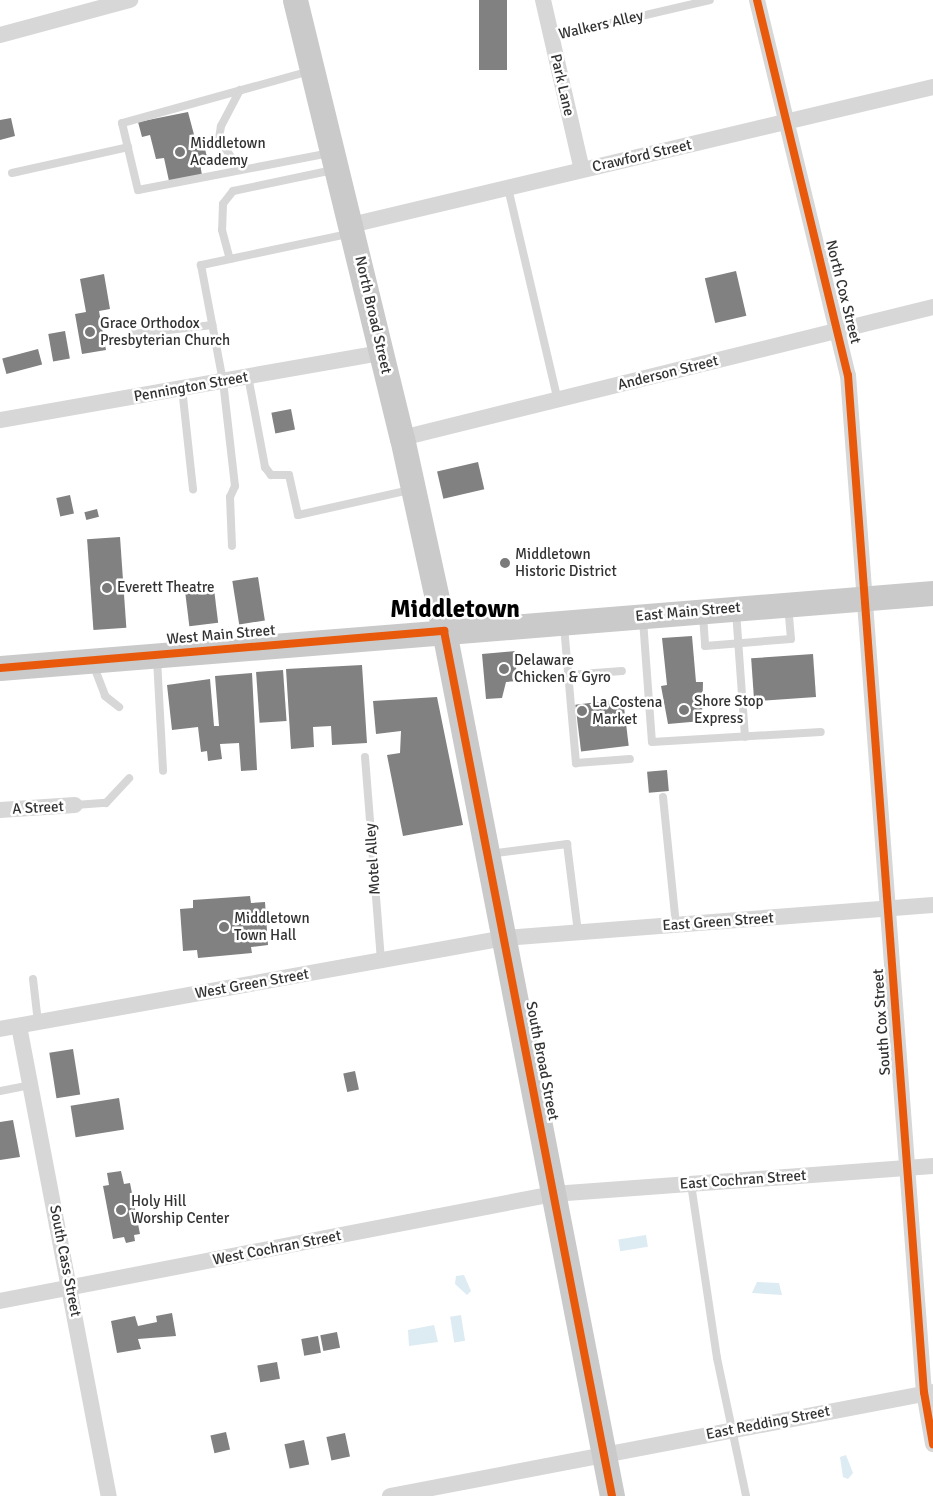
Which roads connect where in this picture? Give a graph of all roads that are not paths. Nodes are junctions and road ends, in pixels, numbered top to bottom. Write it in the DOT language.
graph roads {
  1 [pos="130,0"];
  2 [pos="295,0"];
  3 [pos="543,0"];
  4 [pos="710,0"];
  5 [pos="756,0"];
  6 [pos="0,35"];
  7 [pos="551,37"];
  8 [pos="312,70"];
  9 [pos="933,87"];
  10 [pos="240,90"];
  11 [pos="786,122"];
  12 [pos="128,147"];
  13 [pos="335,161"];
  14 [pos="240,170"];
  15 [pos="582,170"];
  16 [pos="12,173"];
  17 [pos="508,188"];
  18 [pos="352,229"];
  19 [pos="230,259"];
  20 [pos="933,307"];
  21 [pos="212,325"];
  22 [pos="839,331"];
  23 [pos="133,334"];
  24 [pos="381,353"];
  25 [pos="248,376"];
  26 [pos="223,381"];
  27 [pos="182,388"];
  28 [pos="558,401"];
  29 [pos="0,420"];
  30 [pos="402,438"];
  31 [pos="193,489"];
  32 [pos="413,489"];
  33 [pos="232,546"];
  34 [pos="933,594"];
  35 [pos="866,597"];
  36 [pos="788,604"];
  37 [pos="736,608"];
  38 [pos="702,611"];
  39 [pos="642,615"];
  40 [pos="564,622"];
  41 [pos="444,631"];
  42 [pos="738,643"];
  43 [pos="156,654"];
  44 [pos="91,660"];
  45 [pos="0,668"];
  46 [pos="622,671"];
  47 [pos="568,675"];
  48 [pos="119,707"];
  49 [pos="821,732"];
  50 [pos="745,736"];
  51 [pos="366,757"];
  52 [pos="630,759"];
  53 [pos="163,771"];
  54 [pos="129,778"];
  55 [pos="663,797"];
  56 [pos="75,805"];
  57 [pos="0,810"];
  58 [pos="487,854"];
  59 [pos="933,905"];
  60 [pos="888,909"];
  61 [pos="676,925"];
  62 [pos="578,932"];
  63 [pos="504,938"];
  64 [pos="380,961"];
  65 [pos="33,979"];
  66 [pos="38,1022"];
  67 [pos="19,1026"];
  68 [pos="0,1029"];
  69 [pos="31,1085"];
  70 [pos="0,1091"];
  71 [pos="933,1166"];
  72 [pos="907,1168"];
  73 [pos="691,1184"];
  74 [pos="553,1194"];
  75 [pos="71,1288"];
  76 [pos="0,1301"];
  77 [pos="929,1392"];
  78 [pos="733,1430"];
  79 [pos="933,1444"];
  80 [pos="604,1454"];
  81 [pos="109,1496"];
  82 [pos="390,1496"];
  83 [pos="612,1496"];
  84 [pos="746,1496"];
  1 -- 6 [label="street"];
  2 -- 8 [label="main road, North Broad Street"];
  3 -- 7 [label="street, Park Lane"];
  4 -- 7 [label="lane, Walkers Alley"];
  5 -- 11 [label="street, North Cox Street"];
  7 -- 15 [label="street, Park Lane"];
  8 -- 10 [label="lane"];
  8 -- 13 [label="main road, North Broad Street"];
  9 -- 11 [label="street, Crawford Street"];
  10 -- 12 [label="lane"];
  10 -- 14 [label="lane"];
  11 -- 15 [label="street, Crawford Street"];
  11 -- 22 [label="street, North Cox Street"];
  12 -- 14 [label="lane"];
  12 -- 16 [label="lane"];
  13 -- 14 [label="lane"];
  13 -- 18 [label="main road, North Broad Street"];
  13 -- 19 [label="lane"];
  15 -- 17 [label="street, Crawford Street"];
  17 -- 18 [label="street, Crawford Street"];
  17 -- 28 [label="lane"];
  18 -- 19 [label="lane"];
  18 -- 24 [label="main road, North Broad Street"];
  19 -- 21 [label="lane"];
  20 -- 22 [label="street, Anderson Street"];
  21 -- 23 [label="lane"];
  21 -- 26 [label="lane"];
  22 -- 28 [label="street, Anderson Street"];
  22 -- 35 [label="street, North Cox Street"];
  24 -- 25 [label="street, Pennington Street"];
  24 -- 30 [label="main road, North Broad Street"];
  25 -- 26 [label="street, Pennington Street"];
  25 -- 32 [label="lane"];
  26 -- 27 [label="street, Pennington Street"];
  26 -- 33 [label="lane"];
  27 -- 29 [label="street, Pennington Street"];
  27 -- 31 [label="lane"];
  28 -- 30 [label="street, Anderson Street"];
  30 -- 32 [label="main road, North Broad Street"];
  32 -- 41 [label="main road, North Broad Street"];
  34 -- 35 [label="main road, East Main Street"];
  35 -- 36 [label="main road, East Main Street"];
  35 -- 60 [label="street, South Cox Street"];
  36 -- 37 [label="main road, East Main Street"];
  36 -- 42 [label="lane"];
  37 -- 38 [label="main road, East Main Street"];
  37 -- 42 [label="lane"];
  38 -- 39 [label="main road, East Main Street"];
  38 -- 42 [label="lane"];
  39 -- 40 [label="main road, East Main Street"];
  39 -- 50 [label="lane"];
  40 -- 41 [label="main road, East Main Street"];
  40 -- 47 [label="lane"];
  41 -- 43 [label="main road, West Main Street"];
  41 -- 58 [label="main road, South Broad Street"];
  42 -- 50 [label="lane"];
  43 -- 44 [label="main road, West Main Street"];
  43 -- 53 [label="lane"];
  44 -- 45 [label="main road, West Main Street"];
  44 -- 48 [label="lane"];
  46 -- 47 [label="lane"];
  47 -- 52 [label="lane"];
  49 -- 50 [label="lane"];
  51 -- 64 [label="lane, Motel Alley"];
  54 -- 56 [label="lane"];
  55 -- 61 [label="lane"];
  56 -- 57 [label="street, A Street"];
  58 -- 62 [label="lane"];
  58 -- 63 [label="main road, South Broad Street"];
  59 -- 60 [label="street, East Green Street"];
  60 -- 61 [label="street, East Green Street"];
  60 -- 72 [label="street, South Cox Street"];
  61 -- 62 [label="street, East Green Street"];
  62 -- 63 [label="street, East Green Street"];
  63 -- 64 [label="street, West Green Street"];
  63 -- 74 [label="main road, South Broad Street"];
  64 -- 66 [label="street, West Green Street"];
  65 -- 66 [label="lane"];
  66 -- 67 [label="street, West Green Street"];
  67 -- 68 [label="street, West Green Street"];
  67 -- 69 [label="street, South Cass Street"];
  69 -- 70 [label="lane"];
  69 -- 75 [label="street, South Cass Street"];
  71 -- 72 [label="street, East Cochran Street"];
  72 -- 73 [label="street, East Cochran Street"];
  72 -- 77 [label="street, South Cox Street"];
  73 -- 74 [label="street, East Cochran Street"];
  73 -- 78 [label="lane"];
  74 -- 75 [label="street, West Cochran Street"];
  74 -- 80 [label="main road, South Broad Street"];
  75 -- 76 [label="street, West Cochran Street"];
  75 -- 81 [label="street, South Cass Street"];
  77 -- 78 [label="street, East Redding Street"];
  77 -- 79 [label="street, South Cox Street"];
  78 -- 80 [label="street, East Redding Street"];
  78 -- 84 [label="lane"];
  80 -- 82 [label="street, East Redding Street"];
  80 -- 83 [label="main road, South Broad Street"];
}
